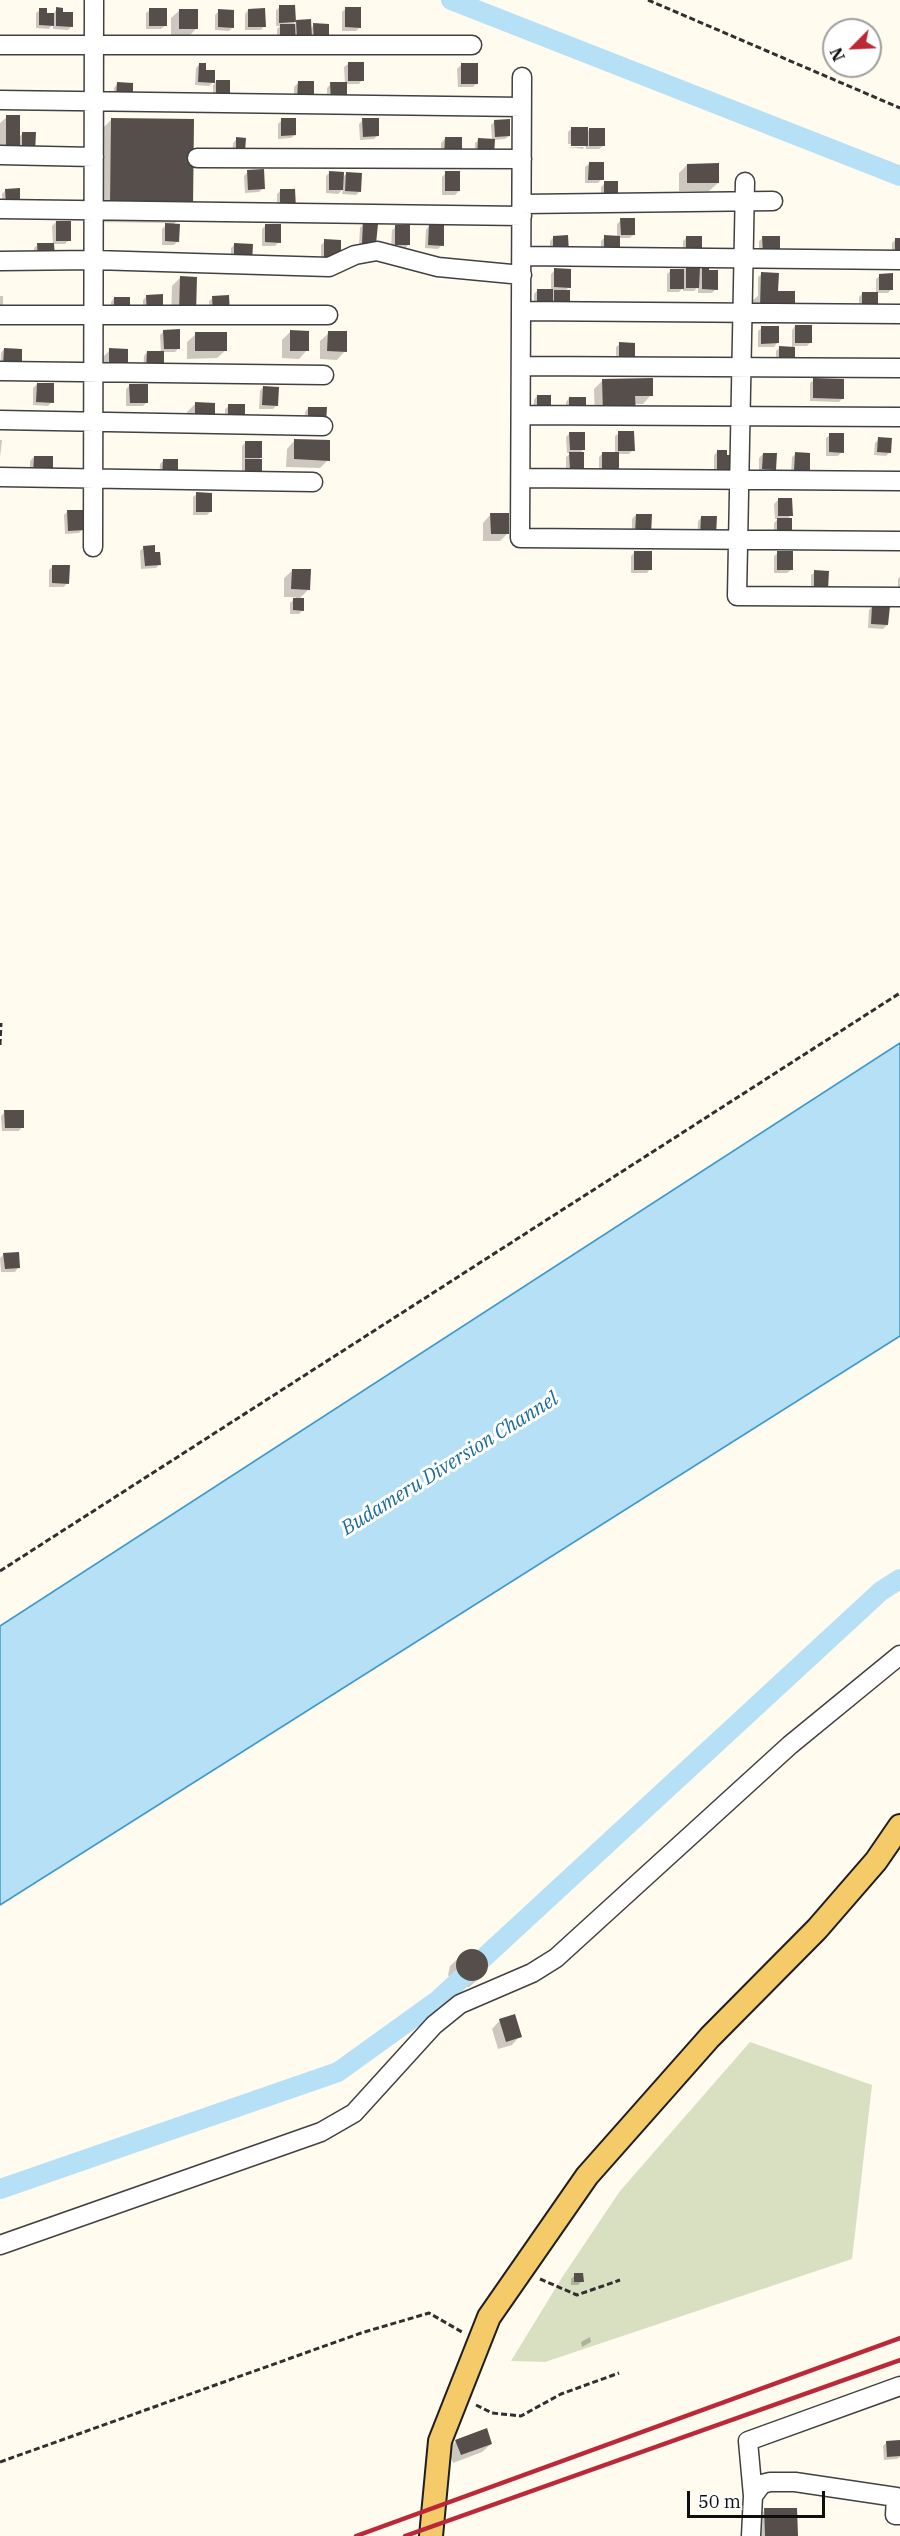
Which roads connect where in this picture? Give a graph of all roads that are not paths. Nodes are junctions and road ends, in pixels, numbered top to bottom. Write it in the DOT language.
graph roads {
  1 [pos="94,0"];
  2 [pos="0,45"];
  3 [pos="94,45"];
  4 [pos="472,45"];
  5 [pos="522,77"];
  6 [pos="0,100"];
  7 [pos="94,101"];
  8 [pos="522,107"];
  9 [pos="0,155"];
  10 [pos="94,157"];
  11 [pos="197,158"];
  12 [pos="522,159"];
  13 [pos="745,182"];
  14 [pos="773,201"];
  15 [pos="744,202"];
  16 [pos="0,209"];
  17 [pos="94,210"];
  18 [pos="522,210"];
  19 [pos="522,256"];
  20 [pos="743,258"];
  21 [pos="93,260"];
  22 [pos="900,260"];
  23 [pos="0,261"];
  24 [pos="522,275"];
  25 [pos="522,311"];
  26 [pos="742,313"];
  27 [pos="0,315"];
  28 [pos="93,315"];
  29 [pos="327,315"];
  30 [pos="900,315"];
  31 [pos="522,366"];
  32 [pos="741,367"];
  33 [pos="900,368"];
  34 [pos="0,370"];
  35 [pos="93,372"];
  36 [pos="324,375"];
  37 [pos="522,415"];
  38 [pos="741,416"];
  39 [pos="900,417"];
  40 [pos="0,420"];
  41 [pos="93,422"];
  42 [pos="322,426"];
  43 [pos="0,477"];
  44 [pos="522,478"];
  45 [pos="93,479"];
  46 [pos="739,480"];
  47 [pos="900,481"];
  48 [pos="313,482"];
  49 [pos="738,539"];
  50 [pos="900,541"];
  51 [pos="93,547"];
  52 [pos="900,597"];
  53 [pos="900,1655"];
  54 [pos="900,1826"];
  55 [pos="0,2244"];
  56 [pos="900,2386"];
  57 [pos="753,2496"];
  58 [pos="900,2516"];
  59 [pos="431,2536"];
  60 [pos="751,2536"];
  1 -- 3 [label="street"];
  2 -- 3 [label="street"];
  3 -- 4 [label="street"];
  3 -- 7 [label="street"];
  5 -- 8 [label="street"];
  6 -- 7 [label="street"];
  7 -- 8 [label="street"];
  7 -- 10 [label="street"];
  8 -- 12 [label="street"];
  9 -- 10 [label="street"];
  10 -- 17 [label="street"];
  11 -- 12 [label="street"];
  12 -- 18 [label="street"];
  13 -- 15 [label="street"];
  14 -- 15 [label="street"];
  15 -- 18 [label="street"];
  15 -- 20 [label="street"];
  16 -- 17 [label="street"];
  17 -- 18 [label="street"];
  17 -- 21 [label="street"];
  18 -- 19 [label="street"];
  19 -- 20 [label="street"];
  19 -- 24 [label="street"];
  20 -- 22 [label="street"];
  20 -- 26 [label="street"];
  21 -- 23 [label="street"];
  21 -- 24 [label="street"];
  21 -- 28 [label="street"];
  24 -- 25 [label="street"];
  25 -- 26 [label="street"];
  25 -- 31 [label="street"];
  26 -- 30 [label="street"];
  26 -- 32 [label="street"];
  27 -- 28 [label="street"];
  28 -- 29 [label="street"];
  28 -- 35 [label="street"];
  31 -- 32 [label="street"];
  31 -- 37 [label="street"];
  32 -- 33 [label="street"];
  32 -- 38 [label="street"];
  34 -- 35 [label="street"];
  35 -- 36 [label="street"];
  35 -- 41 [label="street"];
  37 -- 38 [label="street"];
  37 -- 44 [label="street"];
  38 -- 39 [label="street"];
  38 -- 46 [label="street"];
  40 -- 41 [label="street"];
  41 -- 42 [label="street"];
  41 -- 45 [label="street"];
  43 -- 45 [label="street"];
  44 -- 46 [label="street"];
  44 -- 49 [label="street"];
  45 -- 48 [label="street"];
  45 -- 51 [label="street"];
  46 -- 47 [label="street"];
  46 -- 49 [label="street"];
  49 -- 50 [label="street"];
  49 -- 52 [label="street"];
  53 -- 55 [label="street"];
  54 -- 59 [label="main road"];
  56 -- 57 [label="street"];
  57 -- 58 [label="street"];
  57 -- 60 [label="street"];
}
